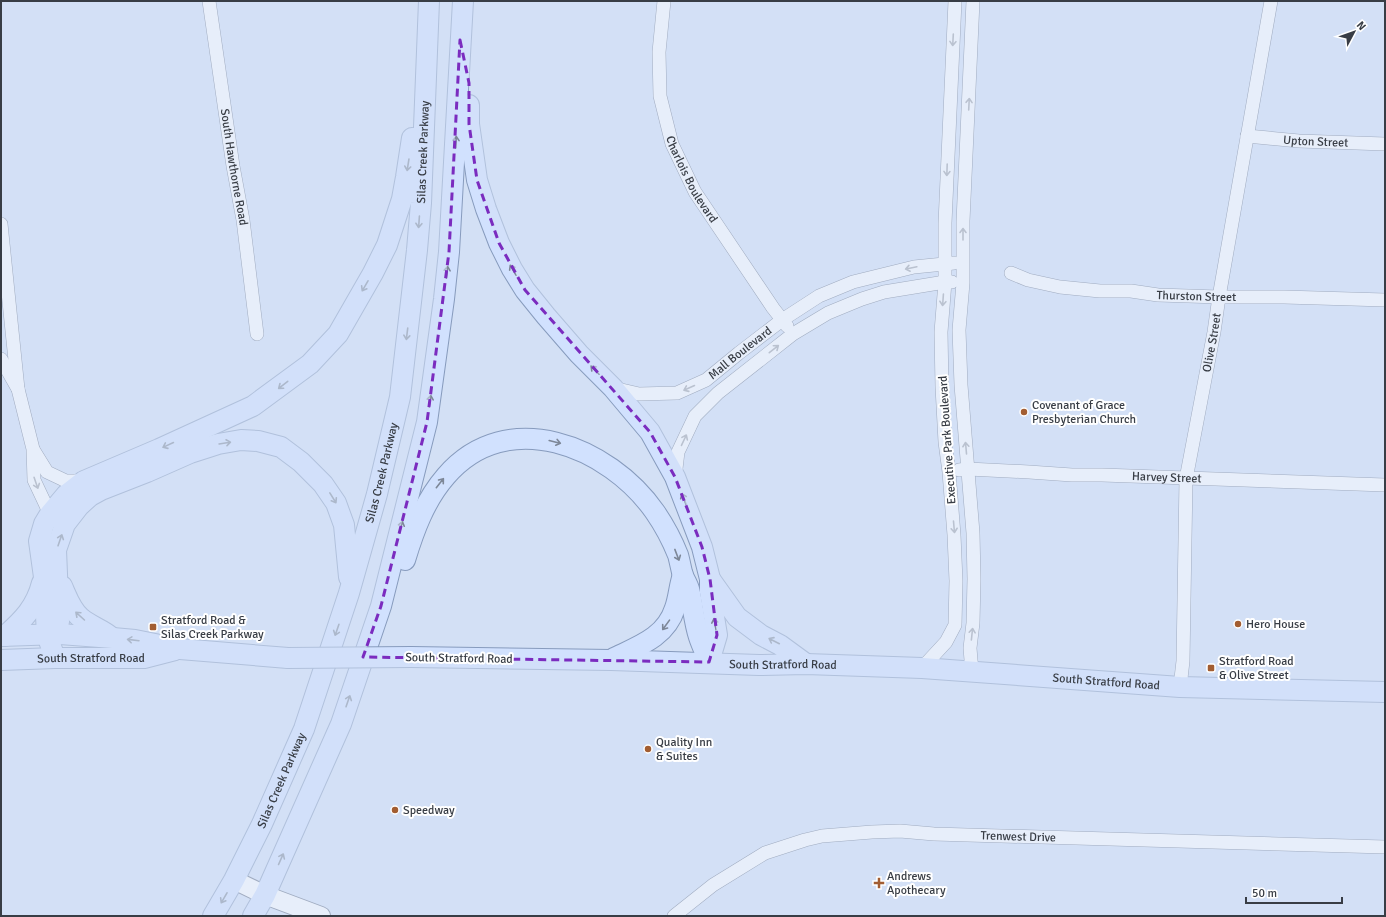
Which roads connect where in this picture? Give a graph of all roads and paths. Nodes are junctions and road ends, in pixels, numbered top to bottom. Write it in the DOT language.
graph roads {
  1 [pos="209,1"];
  2 [pos="424,1"];
  3 [pos="429,1"];
  4 [pos="463,1"];
  5 [pos="664,1"];
  6 [pos="955,1"];
  7 [pos="974,1"];
  8 [pos="1271,1"];
  9 [pos="460,40"];
  10 [pos="951,78"];
  11 [pos="970,82"];
  12 [pos="1247,136"];
  13 [pos="1385,144"];
  14 [pos="946,200"];
  15 [pos="964,202"];
  16 [pos="1,224"];
  17 [pos="963,262"];
  18 [pos="945,263"];
  19 [pos="1011,273"];
  20 [pos="859,280"];
  21 [pos="945,282"];
  22 [pos="963,283"];
  23 [pos="1219,297"];
  24 [pos="862,299"];
  25 [pos="1385,300"];
  26 [pos="782,320"];
  27 [pos="257,334"];
  28 [pos="793,334"];
  29 [pos="1,359"];
  30 [pos="613,388"];
  31 [pos="18,389"];
  32 [pos="33,449"];
  33 [pos="968,469"];
  34 [pos="949,472"];
  35 [pos="675,477"];
  36 [pos="1186,479"];
  37 [pos="84,481"];
  38 [pos="1385,485"];
  39 [pos="50,514"];
  40 [pos="683,575"];
  41 [pos="51,578"];
  42 [pos="710,579"];
  43 [pos="350,593"];
  44 [pos="381,606"];
  45 [pos="54,635"];
  46 [pos="3,636"];
  47 [pos="112,638"];
  48 [pos="180,649"];
  49 [pos="56,658"];
  50 [pos="1,660"];
  51 [pos="611,660"];
  52 [pos="709,662"];
  53 [pos="806,664"];
  54 [pos="922,668"];
  55 [pos="972,672"];
  56 [pos="1180,687"];
  57 [pos="1385,692"];
  58 [pos="1385,847"];
  59 [pos="234,880"];
  60 [pos="265,895"];
  61 [pos="213,916"];
  62 [pos="252,916"];
  63 [pos="321,916"];
  64 [pos="674,916"];
  1 -- 27 [label="street, South Hawthorne Road"];
  2 -- 37 [label="main road, one-way"];
  3 -- 43 [label="main road, Silas Creek Parkway, one-way"];
  4 -- 9 [label="main road"];
  5 -- 26 [label="street, Charlois Boulevard"];
  6 -- 10 [label="street, Executive Park Boulevard, one-way"];
  7 -- 11 [label="street, Executive Park Boulevard"];
  8 -- 12 [label="street, Olive Street"];
  30 -- 9 [label="main road, one-way"];
  44 -- 9 [label="main road, one-way"];
  10 -- 11 [label="street"];
  10 -- 14 [label="street, Executive Park Boulevard, one-way"];
  15 -- 11 [label="street, Executive Park Boulevard, one-way"];
  12 -- 13 [label="street, Upton Street"];
  12 -- 23 [label="street, Olive Street"];
  14 -- 15 [label="street"];
  14 -- 18 [label="street, Executive Park Boulevard"];
  17 -- 15 [label="street, Executive Park Boulevard, one-way"];
  16 -- 31 [label="street"];
  17 -- 18 [label="street, Mall Boulevard"];
  17 -- 22 [label="street, Executive Park Boulevard"];
  18 -- 20 [label="street, Mall Boulevard, one-way"];
  18 -- 21 [label="street, Executive Park Boulevard"];
  19 -- 23 [label="street, Thurston Street"];
  20 -- 24 [label="street"];
  20 -- 26 [label="street, Mall Boulevard"];
  21 -- 22 [label="street, Mall Boulevard"];
  21 -- 24 [label="street, Mall Boulevard"];
  21 -- 34 [label="street, Executive Park Boulevard, one-way"];
  33 -- 22 [label="street, Executive Park Boulevard, one-way"];
  23 -- 25 [label="street, Thurston Street"];
  23 -- 36 [label="street, Olive Street"];
  24 -- 28 [label="street, Mall Boulevard"];
  26 -- 28 [label="street, Charlois Boulevard"];
  26 -- 30 [label="street, Mall Boulevard, one-way"];
  35 -- 28 [label="street, Mall Boulevard, one-way"];
  29 -- 31 [label="street"];
  30 -- 35 [label="main road"];
  31 -- 32 [label="street"];
  32 -- 37 [label="street"];
  32 -- 39 [label="street, one-way"];
  33 -- 34 [label="street, Harvey Street"];
  33 -- 36 [label="street, Harvey Street"];
  55 -- 33 [label="street, Executive Park Boulevard, one-way"];
  34 -- 54 [label="street, Executive Park Boulevard, one-way"];
  42 -- 35 [label="main road, one-way"];
  36 -- 38 [label="street, Harvey Street"];
  36 -- 56 [label="street, Olive Street"];
  37 -- 39 [label="main road"];
  39 -- 41 [label="main road"];
  44 -- 40 [label="main road, one-way"];
  40 -- 51 [label="main road, one-way"];
  40 -- 52 [label="main road"];
  41 -- 43 [label="main road, one-way"];
  41 -- 45 [label="main road"];
  41 -- 46 [label="main road"];
  47 -- 41 [label="main road, one-way"];
  52 -- 42 [label="main road, one-way"];
  53 -- 42 [label="main road, one-way"];
  43 -- 59 [label="main road, Silas Creek Parkway, one-way"];
  60 -- 44 [label="main road, one-way"];
  45 -- 46 [label="main road, South Stratford Road"];
  45 -- 47 [label="main road, South Stratford Road"];
  45 -- 49 [label="main road"];
  48 -- 47 [label="main road, South Stratford Road, one-way"];
  48 -- 49 [label="main road, South Stratford Road"];
  48 -- 51 [label="main road, South Stratford Road, bridge"];
  49 -- 50 [label="main road, South Stratford Road"];
  51 -- 52 [label="main road, South Stratford Road"];
  52 -- 53 [label="main road, South Stratford Road"];
  53 -- 54 [label="main road, South Stratford Road"];
  54 -- 55 [label="main road, South Stratford Road"];
  55 -- 56 [label="main road, South Stratford Road"];
  56 -- 57 [label="main road, South Stratford Road"];
  58 -- 64 [label="street, Trenwest Drive"];
  59 -- 60 [label="main road"];
  59 -- 61 [label="main road, Silas Creek Parkway, one-way"];
  60 -- 62 [label="main road"];
  60 -- 63 [label="main road"];
}
